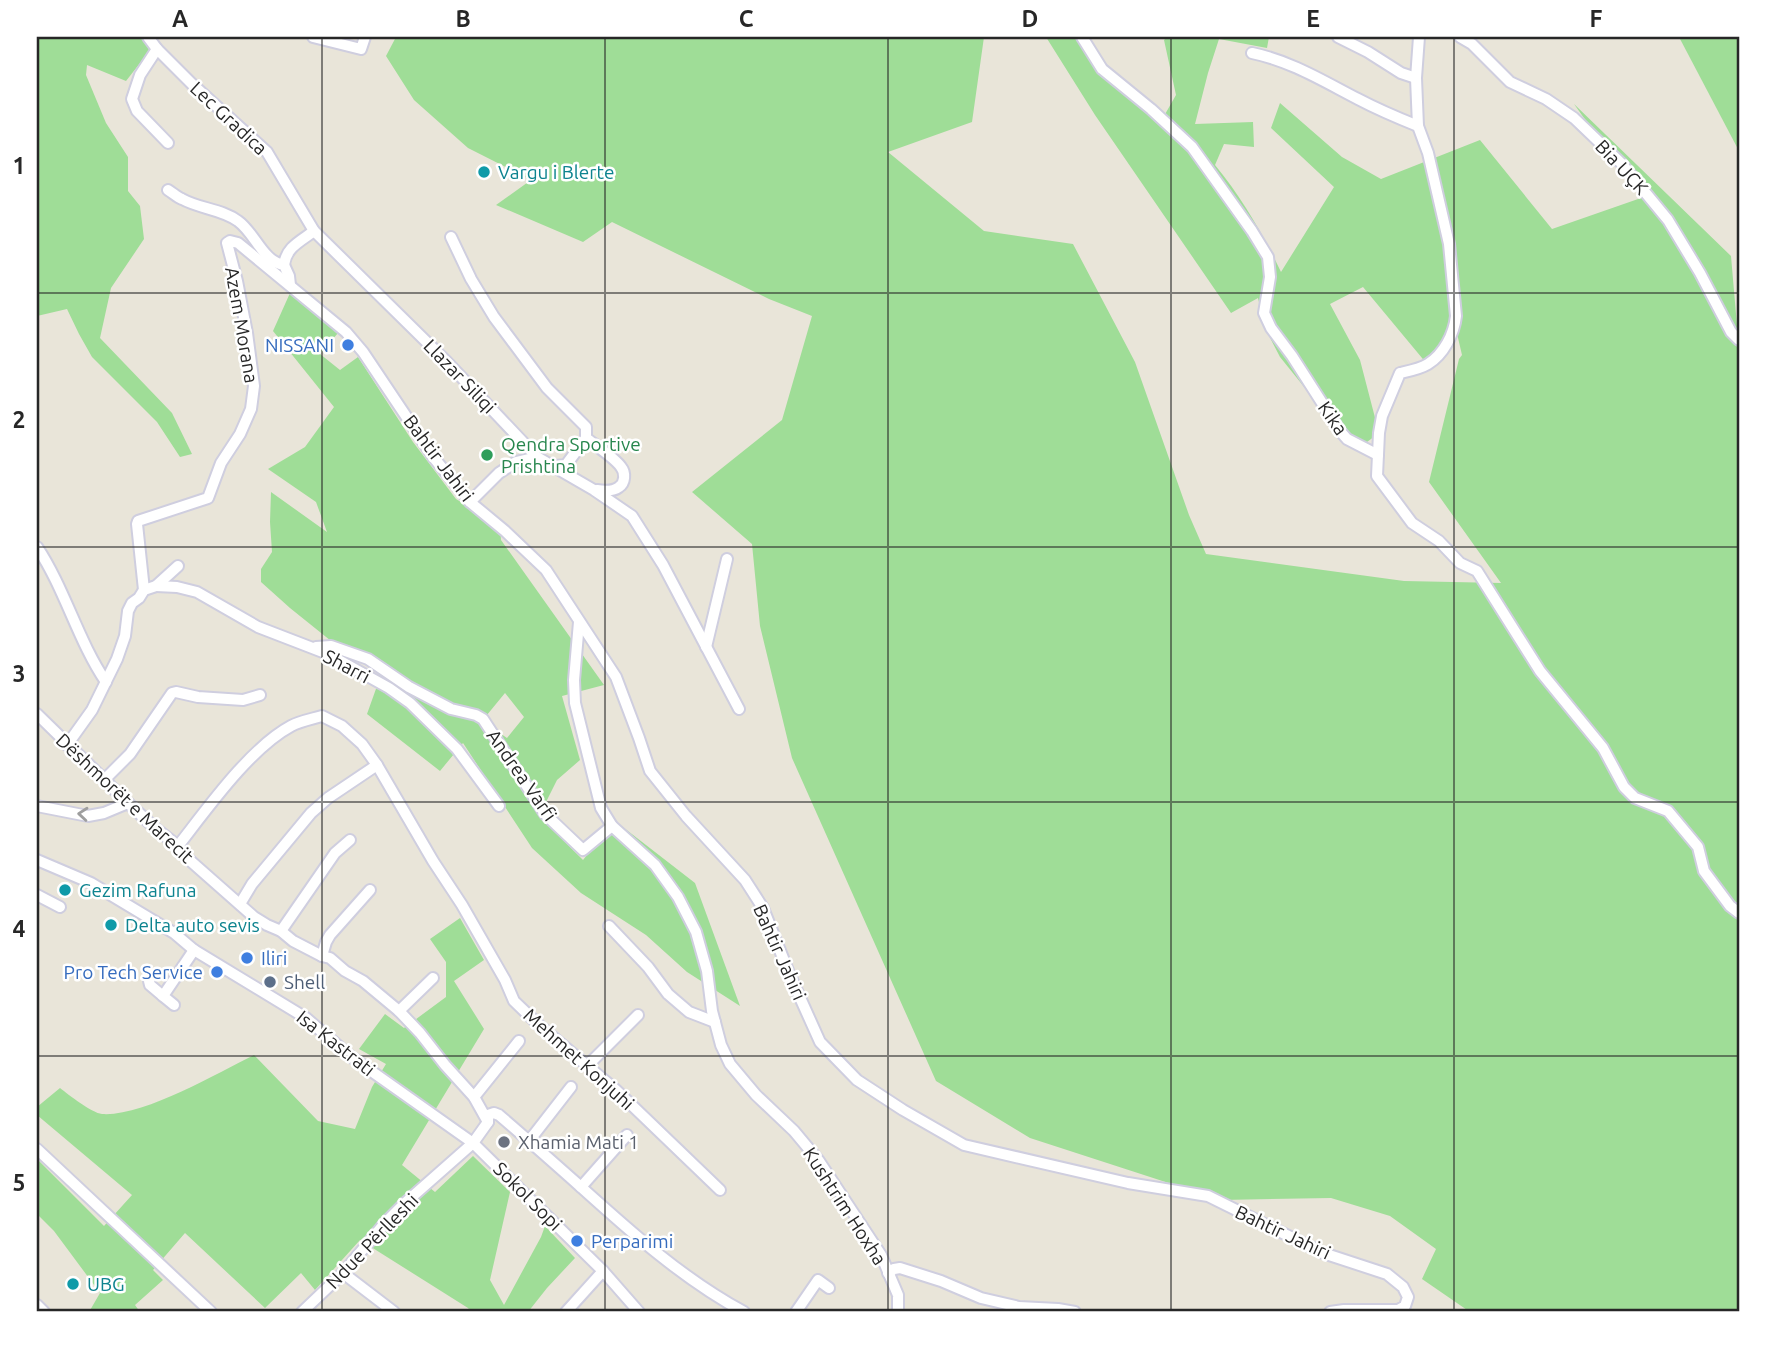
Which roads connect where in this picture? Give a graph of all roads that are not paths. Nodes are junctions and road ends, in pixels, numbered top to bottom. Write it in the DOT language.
graph roads {
  1 [pos="148,37"];
  2 [pos="313,37"];
  3 [pos="365,37"];
  4 [pos="1082,37"];
  5 [pos="1338,37"];
  6 [pos="1419,37"];
  7 [pos="1460,37"];
  8 [pos="157,49"];
  9 [pos="1252,53"];
  10 [pos="1416,78"];
  11 [pos="1418,126"];
  12 [pos="168,144"];
  13 [pos="168,190"];
  14 [pos="314,231"];
  15 [pos="452,237"];
  16 [pos="284,265"];
  17 [pos="290,285"];
  18 [pos="1739,340"];
  19 [pos="586,438"];
  20 [pos="1378,455"];
  21 [pos="537,457"];
  22 [pos="555,466"];
  23 [pos="594,490"];
  24 [pos="470,502"];
  25 [pos="37,547"];
  26 [pos="727,559"];
  27 [pos="178,566"];
  28 [pos="156,586"];
  29 [pos="144,590"];
  30 [pos="579,622"];
  31 [pos="310,647"];
  32 [pos="706,647"];
  33 [pos="106,682"];
  34 [pos="260,695"];
  35 [pos="738,709"];
  36 [pos="37,714"];
  37 [pos="67,745"];
  38 [pos="377,765"];
  39 [pos="104,780"];
  40 [pos="128,803"];
  41 [pos="37,806"];
  42 [pos="499,806"];
  43 [pos="612,826"];
  44 [pos="350,840"];
  45 [pos="178,846"];
  46 [pos="37,860"];
  47 [pos="370,890"];
  48 [pos="37,895"];
  49 [pos="240,904"];
  50 [pos="60,907"];
  51 [pos="1739,913"];
  52 [pos="609,926"];
  53 [pos="281,931"];
  54 [pos="194,950"];
  55 [pos="322,956"];
  56 [pos="433,978"];
  57 [pos="149,981"];
  58 [pos="163,996"];
  59 [pos="174,1005"];
  60 [pos="398,1011"];
  61 [pos="638,1015"];
  62 [pos="715,1022"];
  63 [pos="519,1041"];
  64 [pos="587,1066"];
  65 [pos="571,1087"];
  66 [pos="474,1097"];
  67 [pos="488,1122"];
  68 [pos="627,1135"];
  69 [pos="529,1141"];
  70 [pos="474,1143"];
  71 [pos="37,1149"];
  72 [pos="581,1187"];
  73 [pos="720,1190"];
  74 [pos="603,1271"];
  75 [pos="344,1273"];
  76 [pos="888,1273"];
  77 [pos="830,1288"];
  78 [pos="37,1305"];
  79 [pos="632,1310"];
  80 [pos="44,1312"];
  81 [pos="211,1312"];
  82 [pos="302,1312"];
  83 [pos="394,1312"];
  84 [pos="566,1312"];
  85 [pos="648,1312"];
  86 [pos="744,1312"];
  87 [pos="796,1312"];
  88 [pos="898,1312"];
  89 [pos="1074,1312"];
  90 [pos="1330,1312"];
  1 -- 8 [label="street, Lec Gradica"];
  2 -- 3 [label="street"];
  4 -- 20 [label="street, Kika"];
  5 -- 10 [label="street"];
  6 -- 10 [label="street, Kika"];
  7 -- 18 [label="street, Bia UÇK"];
  8 -- 12 [label="street"];
  8 -- 14 [label="street, Lec Gradica"];
  9 -- 11 [label="street"];
  10 -- 11 [label="street, Kika"];
  11 -- 20 [label="street, Kika"];
  13 -- 16 [label="street"];
  14 -- 16 [label="street"];
  14 -- 21 [label="street, Llazar Siliqi"];
  15 -- 19 [label="street"];
  16 -- 17 [label="street"];
  17 -- 24 [label="street, Bahtir Jahiri"];
  17 -- 29 [label="street, Azem Morana"];
  19 -- 22 [label="street"];
  19 -- 23 [label="street"];
  20 -- 51 [label="street"];
  21 -- 22 [label="street, Llazar Siliqi"];
  21 -- 24 [label="street"];
  22 -- 23 [label="street, Llazar Siliqi"];
  23 -- 32 [label="street, Llazar Siliqi"];
  24 -- 30 [label="street, Bahtir Jahiri"];
  25 -- 33 [label="street"];
  26 -- 32 [label="street"];
  27 -- 28 [label="street"];
  28 -- 29 [label="street"];
  28 -- 31 [label="street, Sharri"];
  29 -- 33 [label="street"];
  30 -- 43 [label="street, Kushtrim Hoxha"];
  30 -- 90 [label="street, Bahtir Jahiri"];
  31 -- 42 [label="street, Sharri"];
  31 -- 43 [label="street, Andrea Varfi"];
  32 -- 35 [label="street, Llazar Siliqi"];
  33 -- 37 [label="street"];
  34 -- 39 [label="street"];
  36 -- 37 [label="street, Dëshmorët e Marecit"];
  37 -- 39 [label="street, Dëshmorët e Marecit"];
  38 -- 45 [label="street, Mehmet Konjuhi"];
  38 -- 49 [label="street"];
  38 -- 64 [label="street, Mehmet Konjuhi"];
  39 -- 40 [label="street, Dëshmorët e Marecit"];
  40 -- 41 [label="street, one-way"];
  40 -- 45 [label="street, Dëshmorët e Marecit"];
  43 -- 62 [label="street, Kushtrim Hoxha"];
  44 -- 53 [label="street"];
  45 -- 49 [label="street, Dëshmorët e Marecit"];
  46 -- 54 [label="street, Isa Kastrati"];
  47 -- 55 [label="street"];
  48 -- 50 [label="street"];
  49 -- 53 [label="street, Dëshmorët e Marecit"];
  52 -- 62 [label="street"];
  53 -- 55 [label="street, Dëshmorët e Marecit"];
  54 -- 58 [label="street"];
  54 -- 70 [label="street, Isa Kastrati"];
  55 -- 60 [label="street, Dëshmorët e Marecit"];
  56 -- 60 [label="street"];
  57 -- 58 [label="street"];
  58 -- 59 [label="street"];
  60 -- 66 [label="street, Dëshmorët e Marecit"];
  61 -- 64 [label="street"];
  62 -- 76 [label="street, Kushtrim Hoxha"];
  63 -- 66 [label="street"];
  64 -- 73 [label="street, Mehmet Konjuhi"];
  65 -- 69 [label="street"];
  66 -- 67 [label="street, Dëshmorët e Marecit"];
  67 -- 69 [label="street"];
  67 -- 70 [label="street"];
  68 -- 72 [label="street"];
  69 -- 72 [label="street"];
  70 -- 74 [label="street, Sokol Sopi"];
  70 -- 75 [label="street, Ndue Përlleshi"];
  71 -- 81 [label="street"];
  72 -- 86 [label="street"];
  74 -- 79 [label="street, Sokol Sopi"];
  74 -- 84 [label="street"];
  75 -- 82 [label="street, Ndue Përlleshi"];
  75 -- 83 [label="street"];
  76 -- 88 [label="street, Kushtrim Hoxha"];
  76 -- 89 [label="street"];
  77 -- 87 [label="street"];
  78 -- 80 [label="street"];
  79 -- 85 [label="street"];
}
